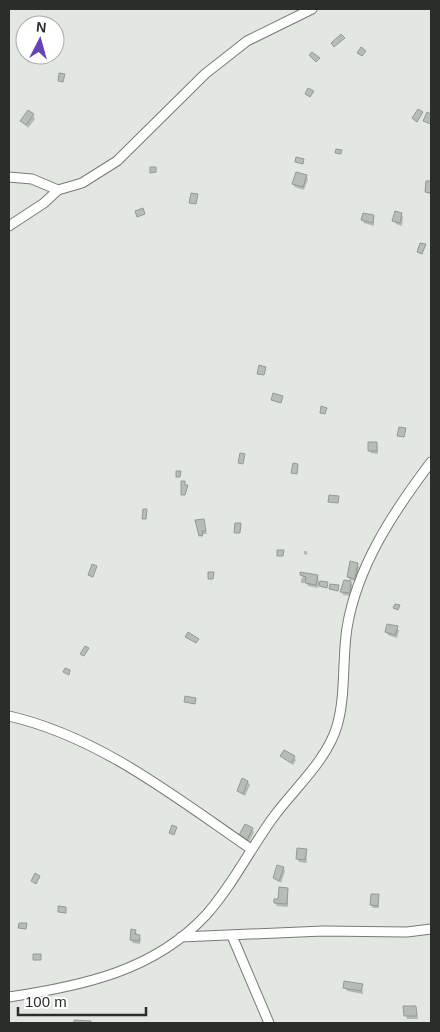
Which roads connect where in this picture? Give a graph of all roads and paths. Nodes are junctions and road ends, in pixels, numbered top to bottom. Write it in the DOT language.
graph roads {
  1 [pos="312,9"];
  2 [pos="9,177"];
  3 [pos="58,190"];
  4 [pos="9,226"];
  5 [pos="431,462"];
  6 [pos="9,716"];
  7 [pos="251,849"];
  8 [pos="431,929"];
  9 [pos="232,936"];
  10 [pos="181,937"];
  11 [pos="9,997"];
  12 [pos="269,1023"];
  1 -- 3 [label="street"];
  2 -- 3 [label="street"];
  3 -- 4 [label="street"];
  5 -- 7 [label="street"];
  6 -- 7 [label="street"];
  7 -- 10 [label="street"];
  8 -- 9 [label="street"];
  9 -- 10 [label="street"];
  9 -- 12 [label="street"];
  10 -- 11 [label="street"];
}
